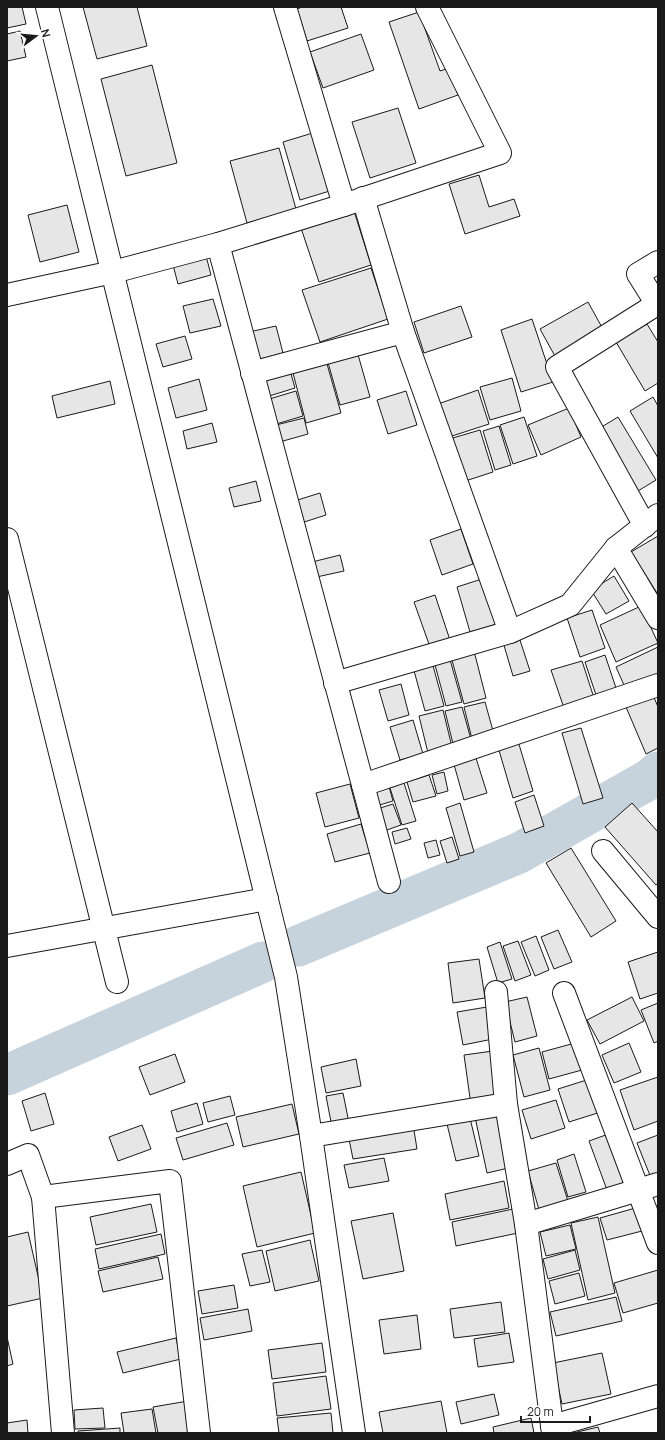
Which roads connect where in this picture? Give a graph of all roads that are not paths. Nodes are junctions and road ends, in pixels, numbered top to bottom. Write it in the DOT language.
graph roads {
  1 [pos="47,7"];
  2 [pos="286,7"];
  3 [pos="427,7"];
  4 [pos="353,202"];
  5 [pos="218,244"];
  6 [pos="658,262"];
  7 [pos="113,272"];
  8 [pos="7,295"];
  9 [pos="658,305"];
  10 [pos="403,332"];
  11 [pos="252,373"];
  12 [pos="651,520"];
  13 [pos="7,539"];
  14 [pos="616,548"];
  15 [pos="658,618"];
  16 [pos="510,632"];
  17 [pos="335,683"];
  18 [pos="658,685"];
  19 [pos="362,785"];
  20 [pos="603,851"];
  21 [pos="389,882"];
  22 [pos="267,899"];
  23 [pos="658,917"];
  24 [pos="104,928"];
  25 [pos="7,946"];
  26 [pos="117,982"];
  27 [pos="496,992"];
  28 [pos="564,993"];
  29 [pos="506,1104"];
  30 [pos="311,1136"];
  31 [pos="7,1164"];
  32 [pos="648,1188"];
  33 [pos="43,1197"];
  34 [pos="526,1224"];
  35 [pos="658,1243"];
  36 [pos="658,1396"];
  37 [pos="552,1429"];
  38 [pos="63,1433"];
  39 [pos="199,1433"];
  40 [pos="354,1433"];
  1 -- 7 [label="street"];
  2 -- 4 [label="street"];
  3 -- 4 [label="street"];
  4 -- 5 [label="street"];
  4 -- 10 [label="street"];
  5 -- 7 [label="street"];
  5 -- 11 [label="street"];
  6 -- 9 [label="street"];
  7 -- 8 [label="street"];
  7 -- 22 [label="street"];
  9 -- 12 [label="street"];
  10 -- 11 [label="street"];
  10 -- 16 [label="street"];
  11 -- 17 [label="street"];
  12 -- 14 [label="street"];
  13 -- 24 [label="street"];
  14 -- 15 [label="street"];
  14 -- 16 [label="street"];
  16 -- 17 [label="street"];
  17 -- 19 [label="street"];
  18 -- 19 [label="street"];
  19 -- 21 [label="street"];
  20 -- 23 [label="street"];
  22 -- 24 [label="street"];
  22 -- 30 [label="street"];
  24 -- 25 [label="street"];
  24 -- 26 [label="street"];
  27 -- 29 [label="street"];
  28 -- 32 [label="street"];
  29 -- 30 [label="street"];
  29 -- 34 [label="street"];
  30 -- 40 [label="street"];
  31 -- 33 [label="street"];
  32 -- 34 [label="street"];
  32 -- 35 [label="street"];
  33 -- 38 [label="street"];
  33 -- 39 [label="street"];
  34 -- 37 [label="street"];
  36 -- 37 [label="street"];
}
